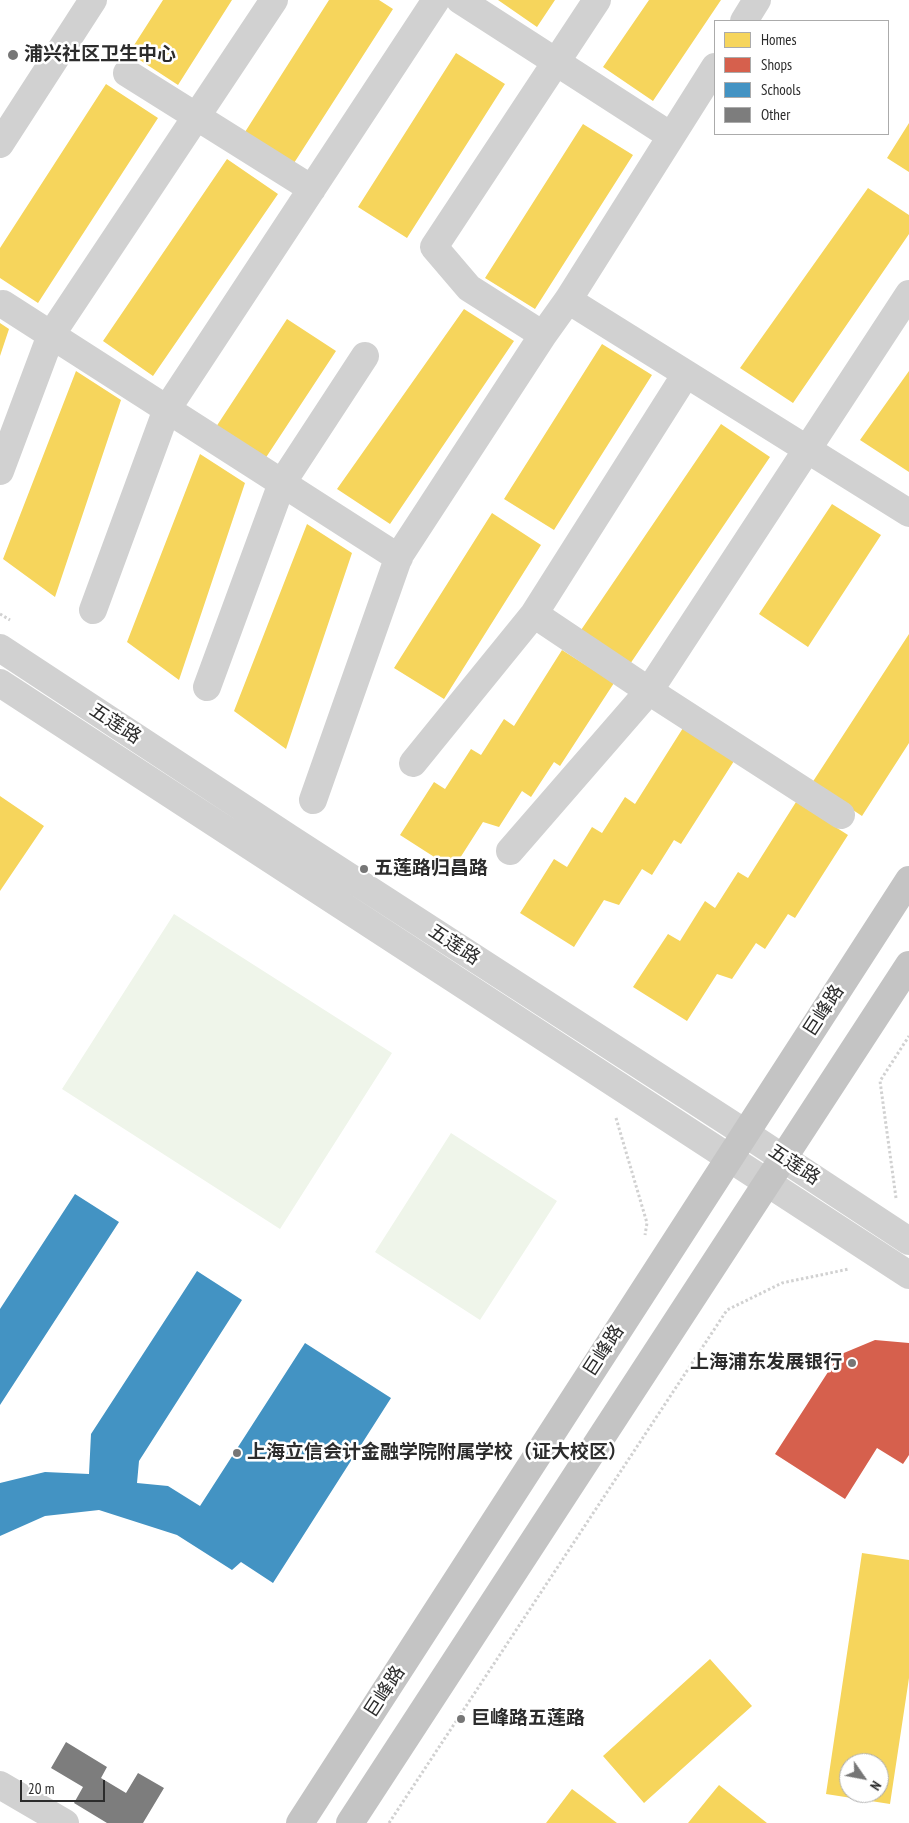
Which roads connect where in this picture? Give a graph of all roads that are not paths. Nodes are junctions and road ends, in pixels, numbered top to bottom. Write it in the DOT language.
graph roads {
  1 [pos="93,0"];
  2 [pos="274,0"];
  3 [pos="436,0"];
  4 [pos="460,0"];
  5 [pos="597,0"];
  6 [pos="757,0"];
  7 [pos="745,20"];
  8 [pos="556,62"];
  9 [pos="714,68"];
  10 [pos="127,73"];
  11 [pos="197,116"];
  12 [pos="671,136"];
  13 [pos="0,144"];
  14 [pos="312,189"];
  15 [pos="909,294"];
  16 [pos="568,300"];
  17 [pos="3,304"];
  18 [pos="51,335"];
  19 [pos="543,335"];
  20 [pos="365,356"];
  21 [pos="686,374"];
  22 [pos="167,409"];
  23 [pos="807,450"];
  24 [pos="0,471"];
  25 [pos="282,483"];
  26 [pos="909,513"];
  27 [pos="399,558"];
  28 [pos="93,610"];
  29 [pos="534,614"];
  30 [pos="0,648"];
  31 [pos="0,683"];
  32 [pos="207,687"];
  33 [pos="649,691"];
  34 [pos="412,763"];
  35 [pos="314,800"];
  36 [pos="841,815"];
  37 [pos="510,851"];
  38 [pos="909,880"];
  39 [pos="909,965"];
  40 [pos="745,1133"];
  41 [pos="729,1158"];
  42 [pos="783,1158"];
  43 [pos="766,1182"];
  44 [pos="906,1240"];
  45 [pos="898,1268"];
  46 [pos="0,1785"];
  47 [pos="65,1823"];
  48 [pos="300,1823"];
  49 [pos="350,1823"];
  1 -- 13 [label="street"];
  2 -- 11 [label="street"];
  3 -- 14 [label="street"];
  4 -- 8 [label="street"];
  5 -- 8 [label="street"];
  6 -- 7 [label="street"];
  8 -- 12 [label="street"];
  8 -- 19 [label="street"];
  9 -- 12 [label="street"];
  10 -- 11 [label="street"];
  11 -- 14 [label="street"];
  11 -- 18 [label="street"];
  12 -- 16 [label="street"];
  14 -- 22 [label="street"];
  15 -- 23 [label="street"];
  16 -- 19 [label="street"];
  16 -- 21 [label="street"];
  17 -- 18 [label="street"];
  18 -- 22 [label="street"];
  18 -- 24 [label="street"];
  19 -- 27 [label="street"];
  20 -- 25 [label="street"];
  21 -- 23 [label="street"];
  21 -- 29 [label="street"];
  22 -- 25 [label="street"];
  22 -- 28 [label="street"];
  23 -- 26 [label="street"];
  23 -- 33 [label="street"];
  25 -- 27 [label="street"];
  25 -- 32 [label="street"];
  27 -- 35 [label="street"];
  29 -- 33 [label="street"];
  29 -- 34 [label="street"];
  30 -- 40 [label="street, 五莲路"];
  31 -- 41 [label="street, 五莲路"];
  33 -- 36 [label="street"];
  33 -- 37 [label="street"];
  38 -- 40 [label="main road, 巨峰路"];
  39 -- 42 [label="main road"];
  40 -- 41 [label="main road, 巨峰路"];
  40 -- 42 [label="street, 五莲路"];
  41 -- 43 [label="street, 五莲路"];
  41 -- 48 [label="main road, 巨峰路"];
  42 -- 43 [label="main road"];
  42 -- 44 [label="street, 五莲路"];
  43 -- 45 [label="street, 五莲路"];
  43 -- 49 [label="main road"];
  46 -- 47 [label="street"];
}
